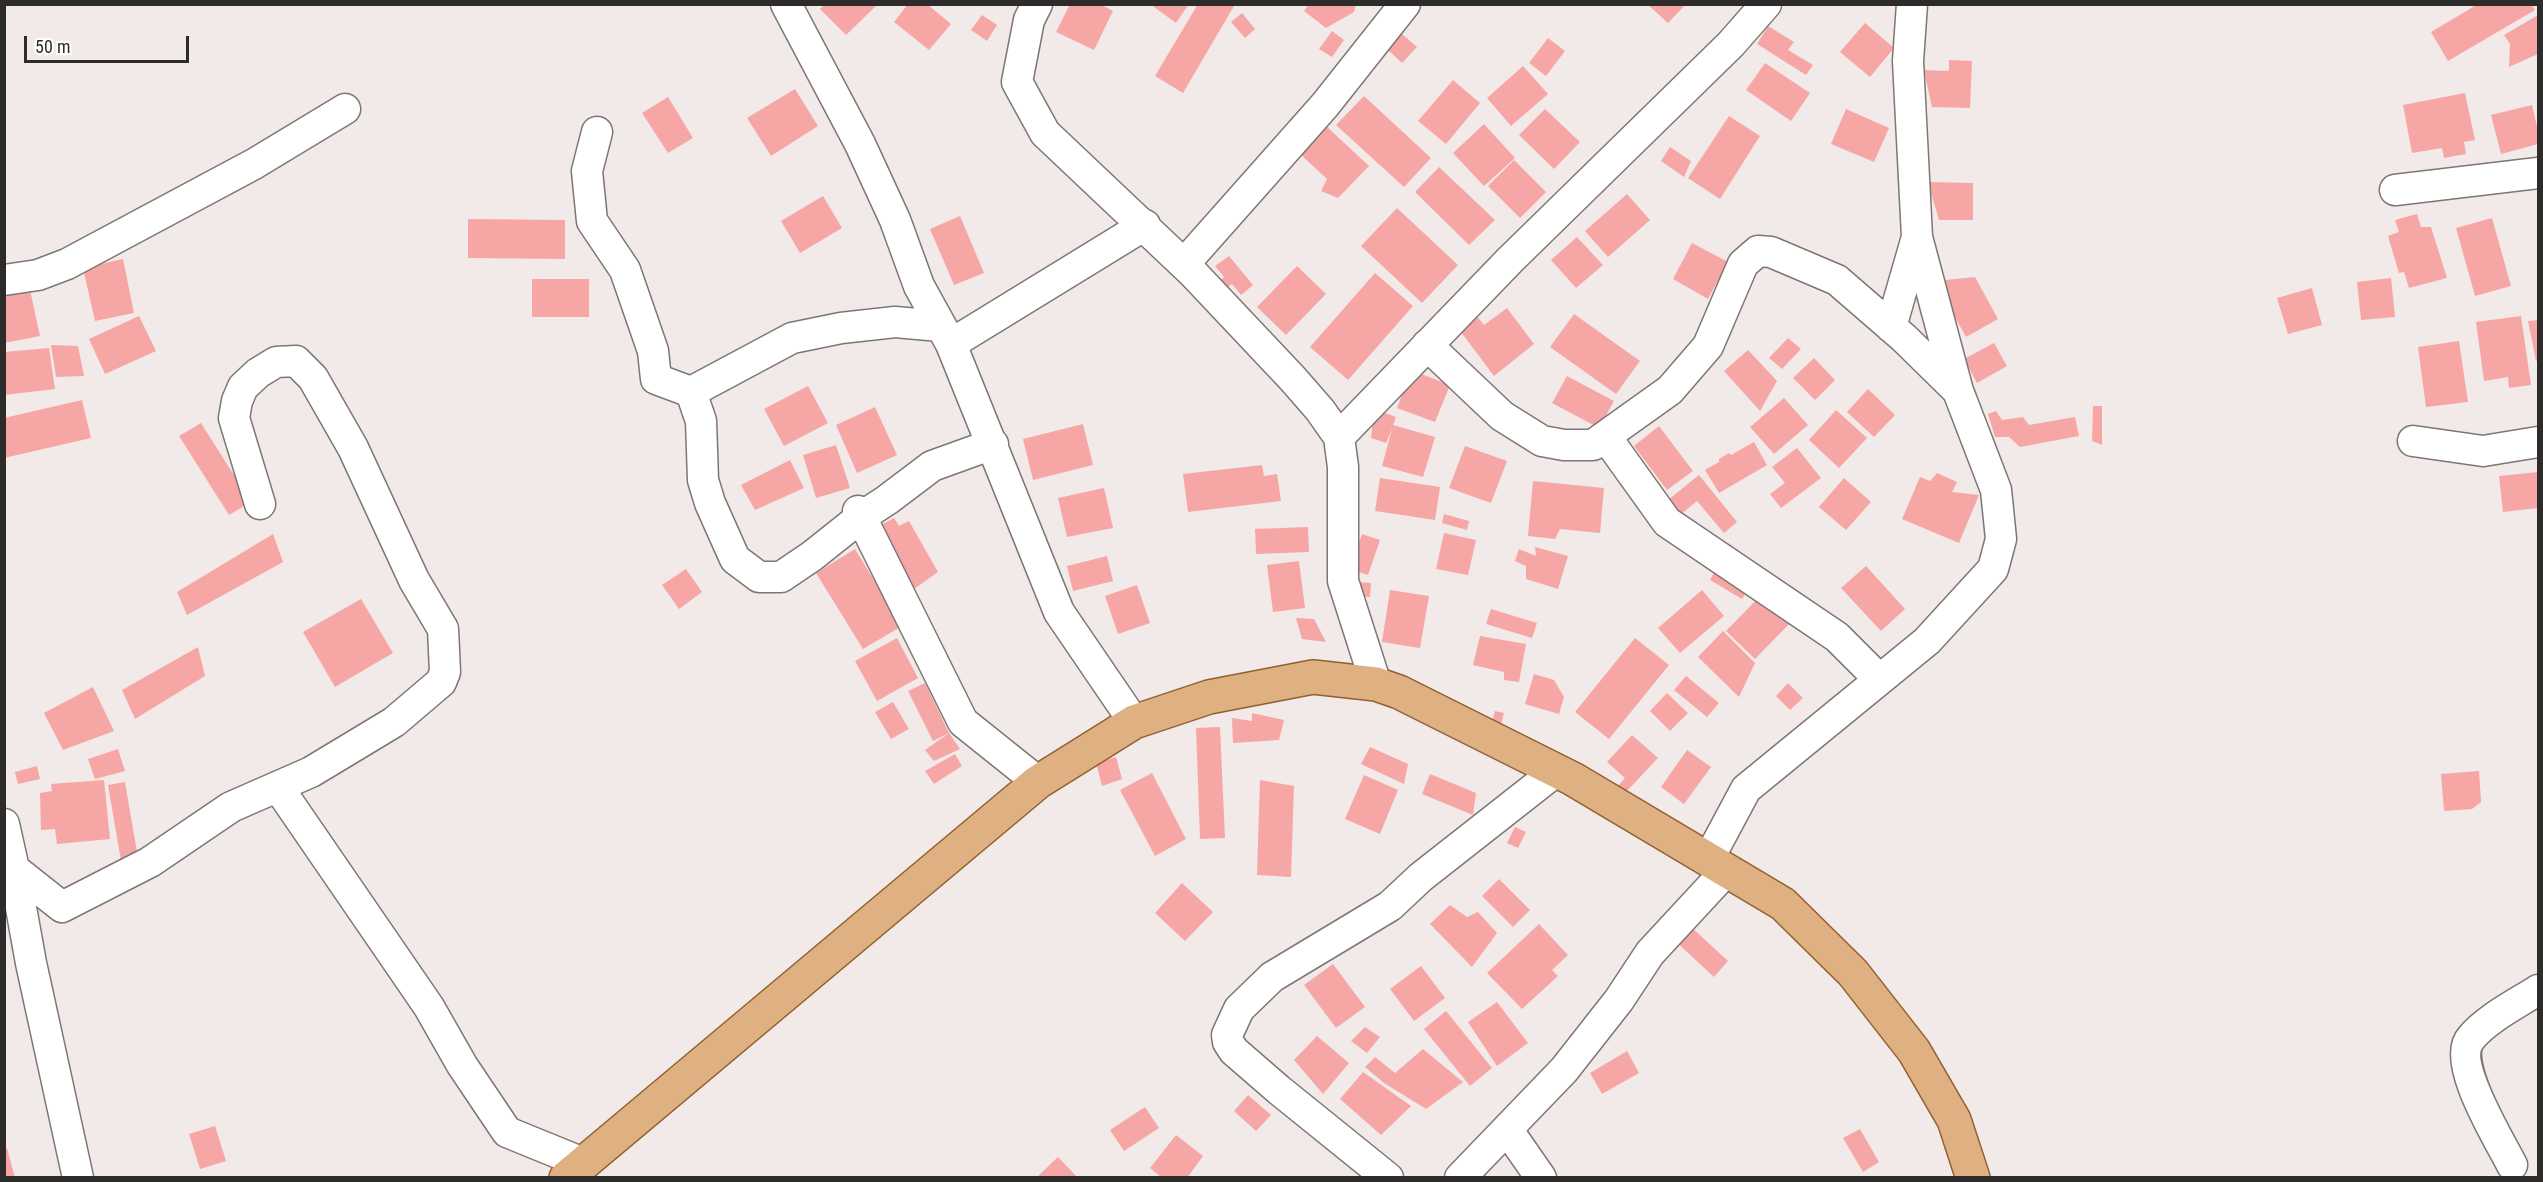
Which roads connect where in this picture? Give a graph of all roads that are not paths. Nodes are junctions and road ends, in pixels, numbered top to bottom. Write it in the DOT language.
graph roads {
  1 [pos="786,4"];
  2 [pos="1037,4"];
  3 [pos="1405,4"];
  4 [pos="1766,4"];
  5 [pos="1912,4"];
  6 [pos="345,109"];
  7 [pos="597,132"];
  8 [pos="2538,173"];
  9 [pos="2395,190"];
  10 [pos="1145,225"];
  11 [pos="1917,237"];
  12 [pos="1184,264"];
  13 [pos="4,280"];
  14 [pos="1891,327"];
  15 [pos="945,335"];
  16 [pos="1427,345"];
  17 [pos="1958,391"];
  18 [pos="691,392"];
  19 [pos="1339,437"];
  20 [pos="1606,437"];
  21 [pos="2413,441"];
  22 [pos="2538,442"];
  23 [pos="993,444"];
  24 [pos="260,504"];
  25 [pos="859,514"];
  26 [pos="1879,679"];
  27 [pos="1376,684"];
  28 [pos="1134,722"];
  29 [pos="1556,771"];
  30 [pos="1038,782"];
  31 [pos="278,787"];
  32 [pos="4,824"];
  33 [pos="1717,865"];
  34 [pos="9,869"];
  35 [pos="2538,990"];
  36 [pos="1507,1129"];
  37 [pos="2512,1165"];
  38 [pos="574,1170"];
  39 [pos="78,1178"];
  40 [pos="1388,1178"];
  41 [pos="1460,1178"];
  42 [pos="1541,1178"];
  43 [pos="1973,1178"];
  1 -- 15 [label="street"];
  2 -- 10 [label="street"];
  3 -- 12 [label="street"];
  4 -- 16 [label="street"];
  5 -- 11 [label="street"];
  6 -- 13 [label="street"];
  7 -- 18 [label="street"];
  8 -- 9 [label="street"];
  10 -- 12 [label="street"];
  10 -- 15 [label="street"];
  11 -- 14 [label="street"];
  11 -- 17 [label="street"];
  12 -- 19 [label="street"];
  14 -- 17 [label="street"];
  14 -- 20 [label="street"];
  15 -- 18 [label="street"];
  15 -- 23 [label="street"];
  16 -- 19 [label="street"];
  16 -- 20 [label="street"];
  17 -- 26 [label="street"];
  18 -- 25 [label="street"];
  19 -- 27 [label="street"];
  20 -- 26 [label="street"];
  21 -- 22 [label="street"];
  23 -- 25 [label="street"];
  23 -- 28 [label="street"];
  24 -- 31 [label="street"];
  25 -- 30 [label="street"];
  26 -- 33 [label="street"];
  27 -- 28 [label="main road"];
  27 -- 29 [label="main road"];
  28 -- 30 [label="main road"];
  29 -- 33 [label="main road"];
  29 -- 40 [label="street"];
  30 -- 38 [label="main road"];
  31 -- 34 [label="street"];
  31 -- 38 [label="street"];
  32 -- 34 [label="street"];
  33 -- 36 [label="street"];
  33 -- 43 [label="main road"];
  34 -- 39 [label="street"];
  35 -- 37 [label="street"];
  36 -- 41 [label="street"];
  36 -- 42 [label="street"];
}
